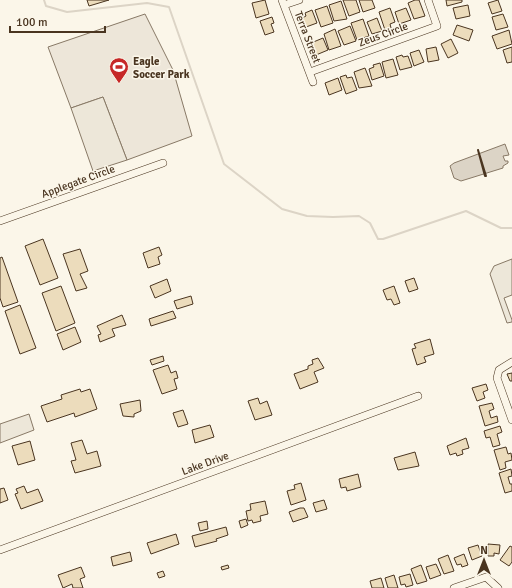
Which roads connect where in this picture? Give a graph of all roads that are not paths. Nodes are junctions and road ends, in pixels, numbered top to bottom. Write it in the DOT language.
graph roads {
  1 [pos="299,0"];
  2 [pos="428,0"];
  3 [pos="283,3"];
  4 [pos="310,72"];
  5 [pos="313,82"];
  6 [pos="164,163"];
  7 [pos="0,220"];
  8 [pos="512,362"];
  9 [pos="418,396"];
  10 [pos="512,420"];
  11 [pos="0,550"];
  12 [pos="454,588"];
  13 [pos="498,588"];
  1 -- 3 [label="street"];
  2 -- 4 [label="street, Zeus Circle"];
  3 -- 4 [label="street, Terra Street"];
  4 -- 5 [label="street, Terra Street"];
  6 -- 7 [label="street, Applegate Circle"];
  8 -- 10 [label="street"];
  9 -- 11 [label="street, Lake Drive"];
  12 -- 13 [label="street"];
}
